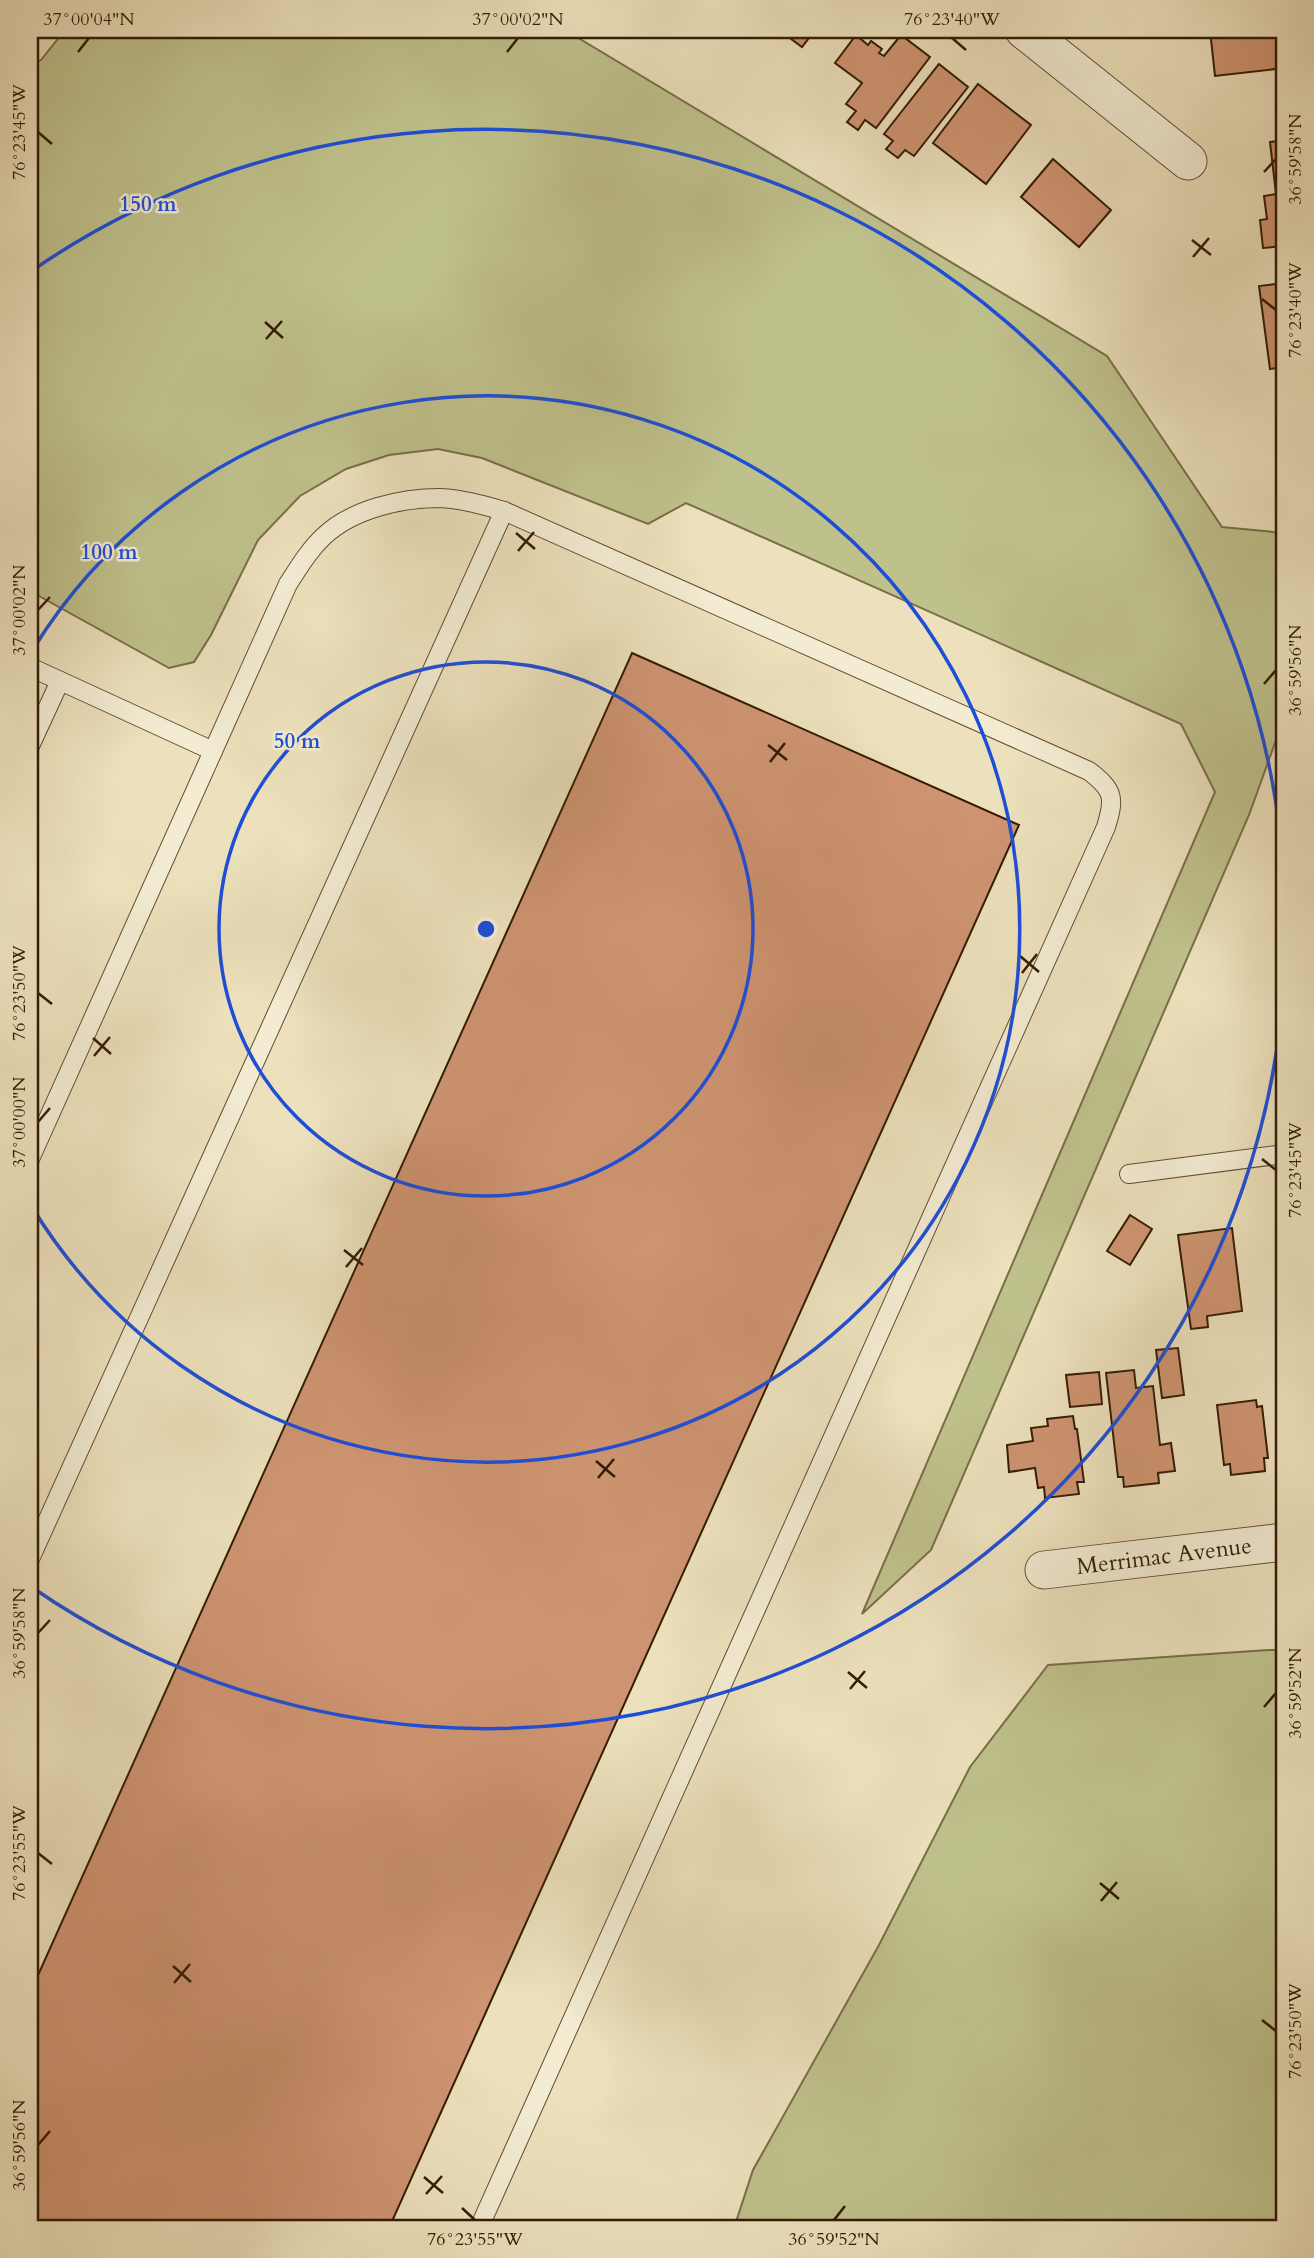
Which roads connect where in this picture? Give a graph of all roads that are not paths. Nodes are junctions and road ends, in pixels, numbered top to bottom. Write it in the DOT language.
graph roads {
  1 [pos="1024,30"];
  2 [pos="1188,161"];
  3 [pos="504,511"];
  4 [pos="30,667"];
  5 [pos="60,681"];
  6 [pos="30,746"];
  7 [pos="213,751"];
  8 [pos="1284,1154"];
  9 [pos="30,1159"];
  10 [pos="1129,1174"];
  11 [pos="1284,1542"];
  12 [pos="30,1559"];
  13 [pos="1044,1570"];
  14 [pos="479,2228"];
  1 -- 2 [label="street"];
  3 -- 7 [label="lane"];
  3 -- 12 [label="lane"];
  3 -- 14 [label="lane"];
  4 -- 5 [label="lane"];
  5 -- 6 [label="lane"];
  5 -- 7 [label="lane"];
  7 -- 9 [label="lane"];
  8 -- 10 [label="lane"];
  11 -- 13 [label="street, Merrimac Avenue"];
}
